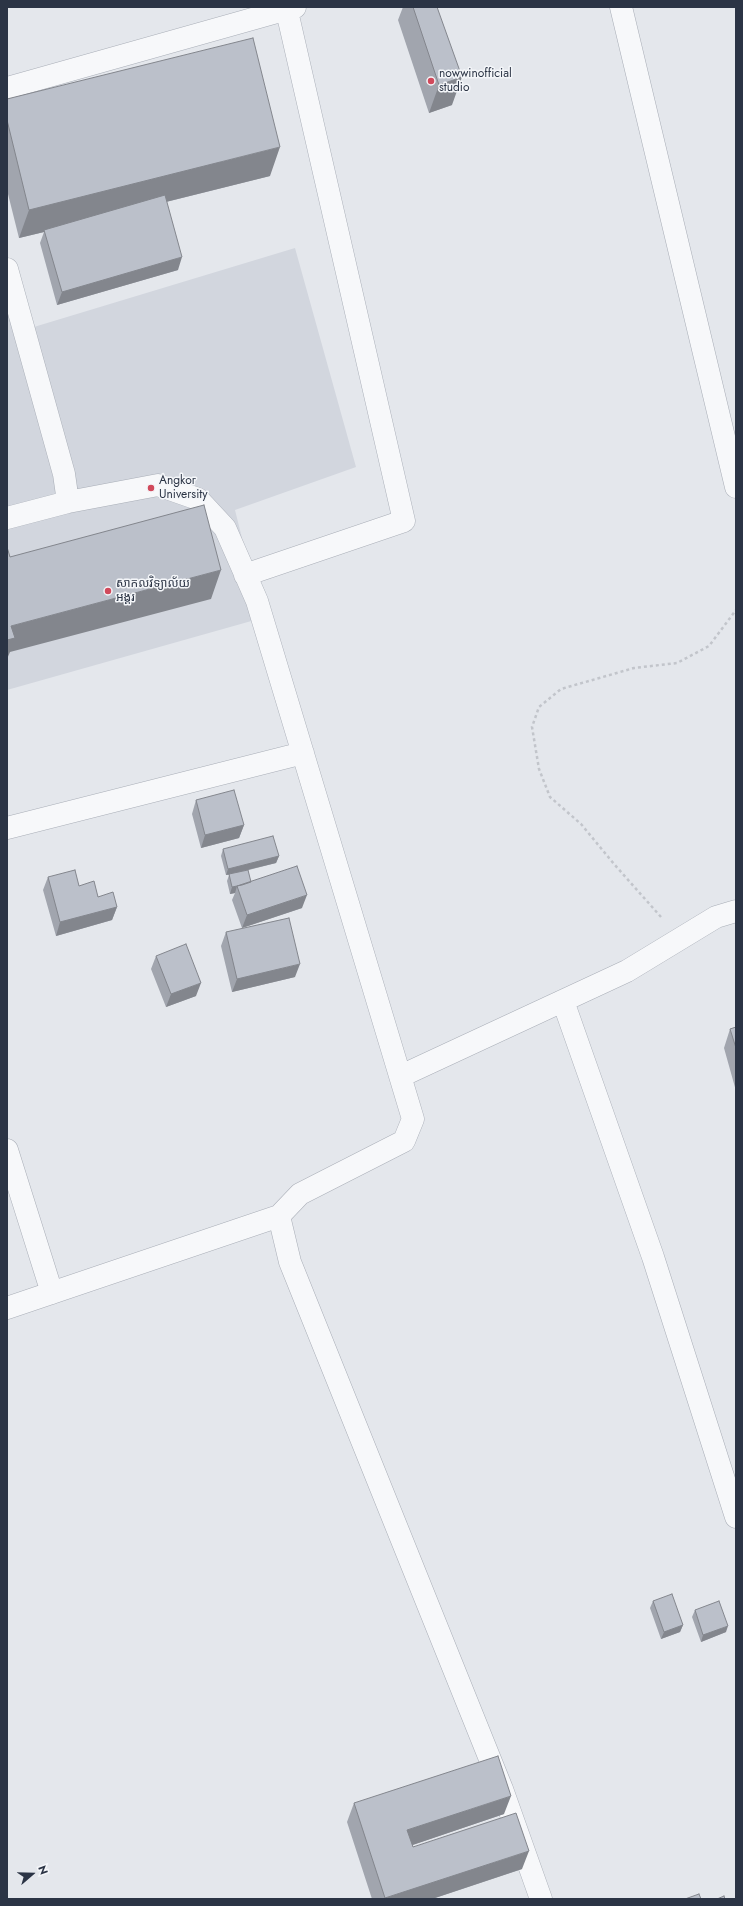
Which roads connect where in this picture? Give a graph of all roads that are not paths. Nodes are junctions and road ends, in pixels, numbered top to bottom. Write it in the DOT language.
graph roads {
  1 [pos="621,7"];
  2 [pos="289,8"];
  3 [pos="7,88"];
  4 [pos="7,269"];
  5 [pos="736,487"];
  6 [pos="68,502"];
  7 [pos="7,518"];
  8 [pos="246,575"];
  9 [pos="303,753"];
  10 [pos="7,828"];
  11 [pos="736,911"];
  12 [pos="562,1001"];
  13 [pos="401,1076"];
  14 [pos="7,1150"];
  15 [pos="279,1216"];
  16 [pos="52,1293"];
  17 [pos="7,1308"];
  18 [pos="736,1517"];
  19 [pos="541,1899"];
  1 -- 5 [label="street"];
  2 -- 3 [label="street"];
  2 -- 8 [label="street"];
  4 -- 6 [label="street"];
  6 -- 7 [label="street"];
  6 -- 8 [label="street"];
  8 -- 9 [label="street"];
  9 -- 10 [label="street"];
  9 -- 13 [label="street"];
  11 -- 12 [label="street"];
  12 -- 13 [label="street"];
  12 -- 18 [label="street"];
  13 -- 15 [label="street"];
  14 -- 16 [label="street"];
  15 -- 16 [label="street"];
  15 -- 19 [label="street"];
  16 -- 17 [label="street"];
}
